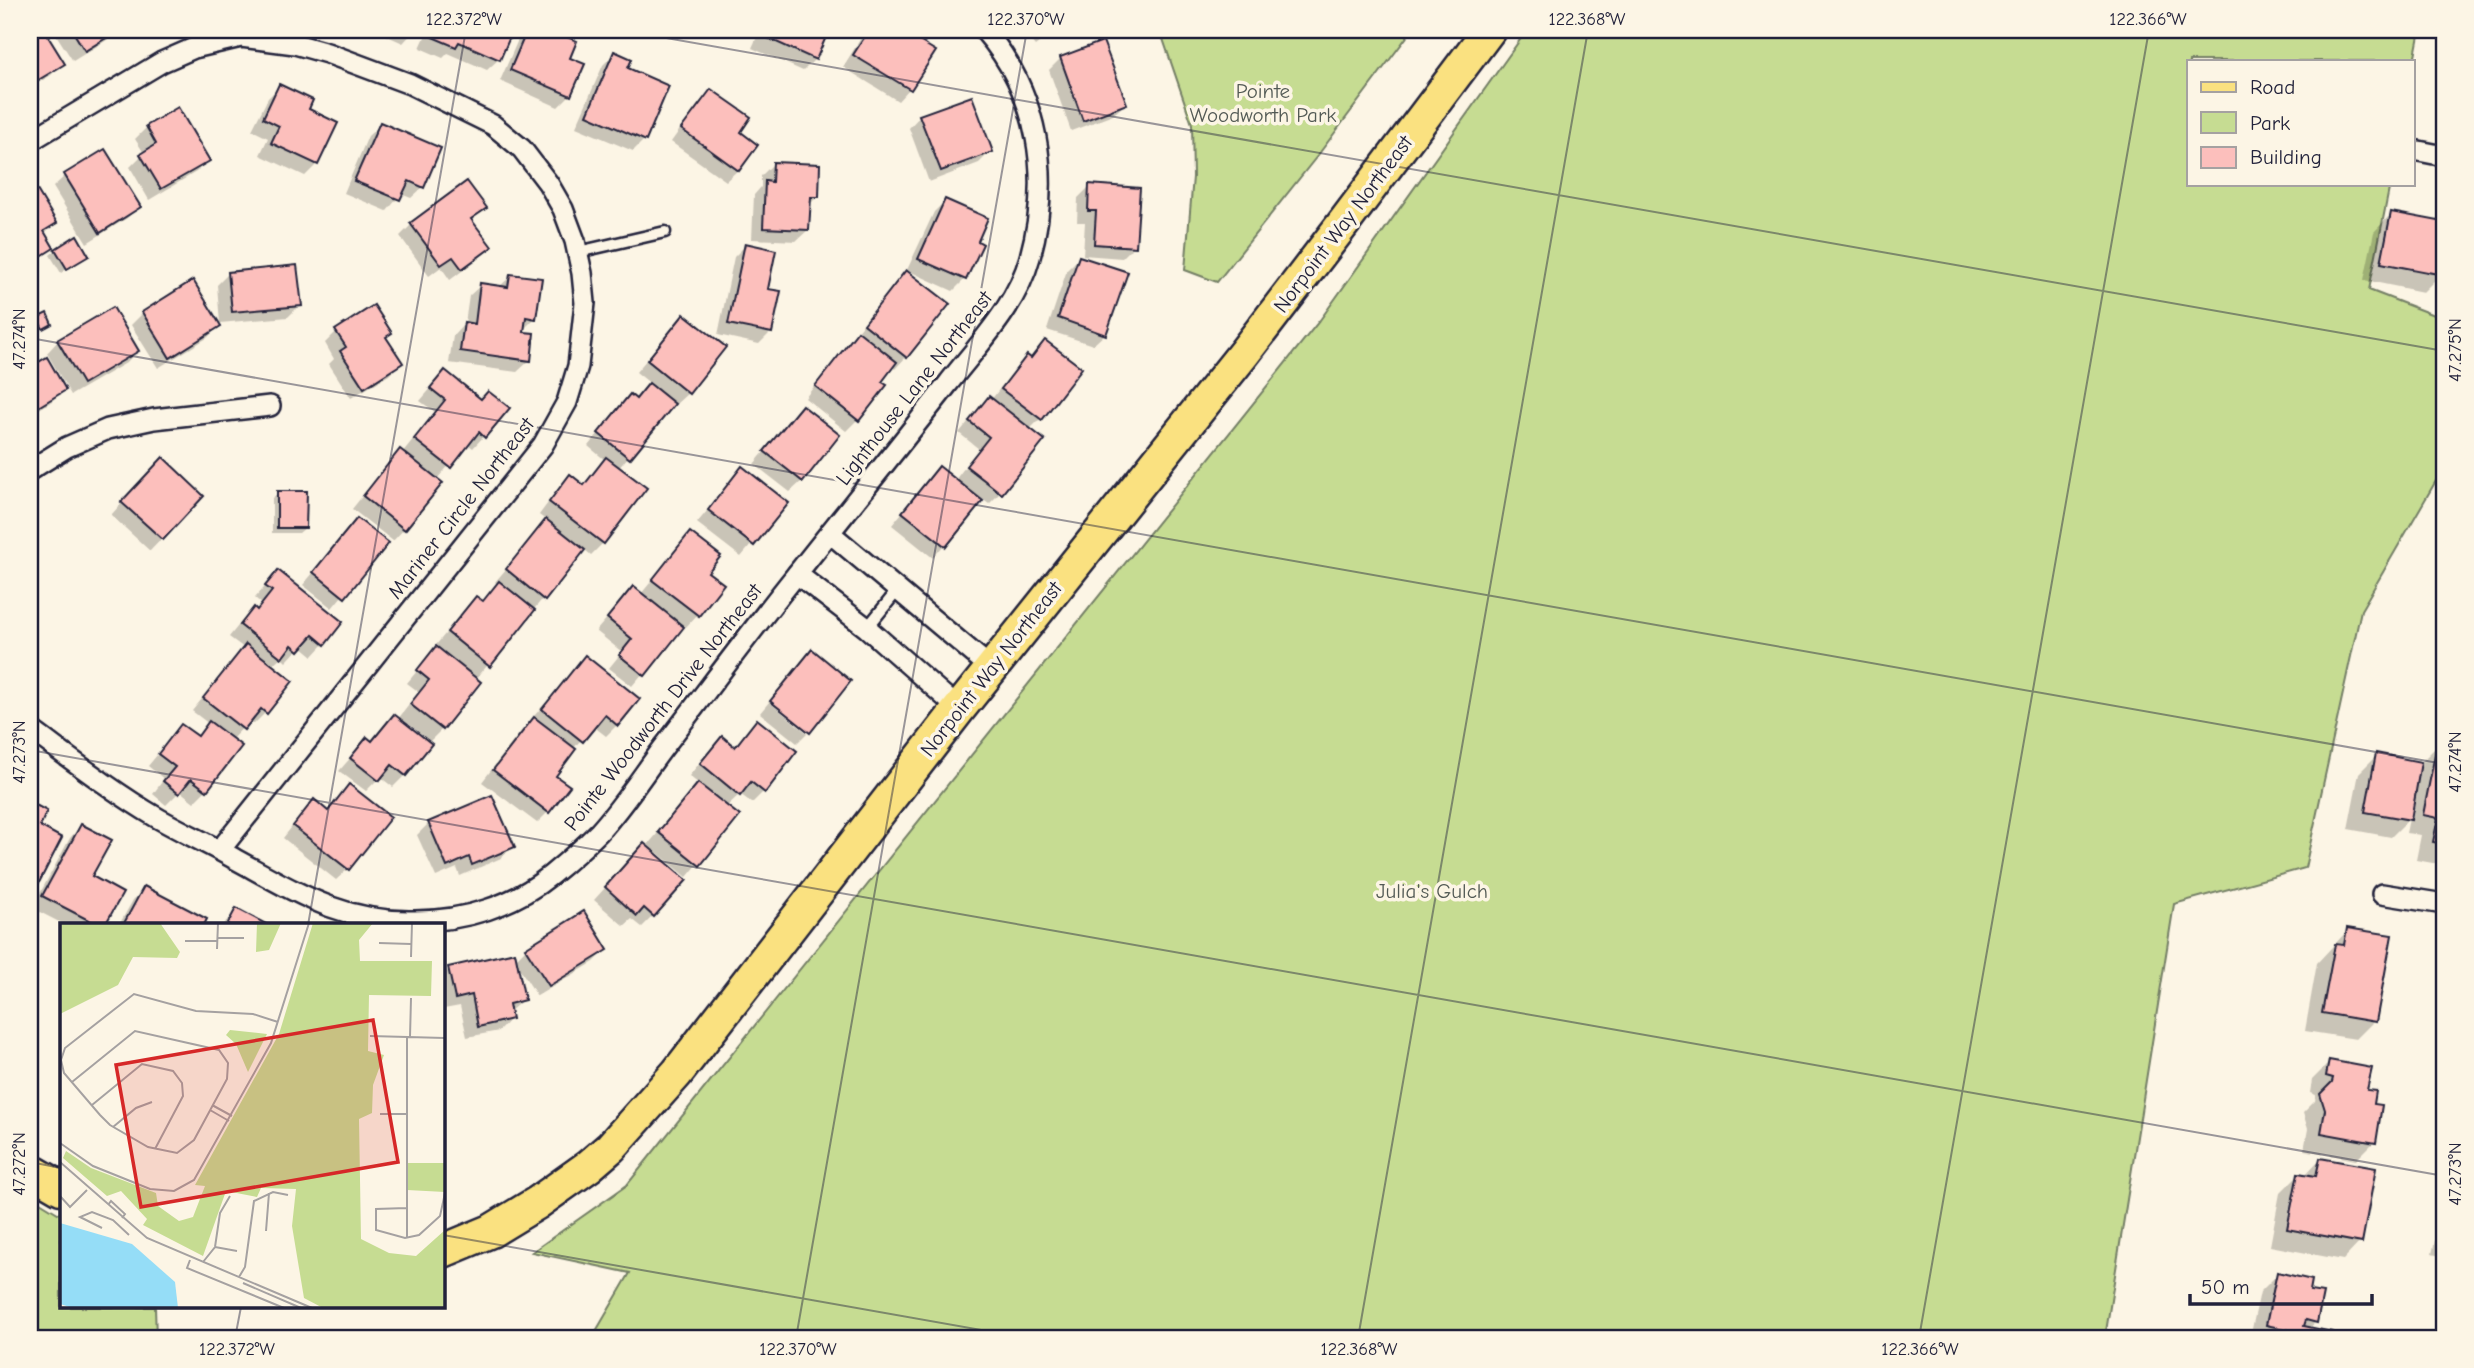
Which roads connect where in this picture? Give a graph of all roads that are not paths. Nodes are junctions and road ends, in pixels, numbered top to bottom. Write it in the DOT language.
graph roads {
  1 [pos="984,30"];
  2 [pos="1489,30"];
  3 [pos="30,141"];
  4 [pos="2418,151"];
  5 [pos="2444,156"];
  6 [pos="665,232"];
  7 [pos="578,252"];
  8 [pos="270,406"];
  9 [pos="30,470"];
  10 [pos="830,533"];
  11 [pos="797,574"];
  12 [pos="897,591"];
  13 [pos="867,628"];
  14 [pos="991,668"];
  15 [pos="959,709"];
  16 [pos="30,729"];
  17 [pos="220,850"];
  18 [pos="2382,894"];
  19 [pos="2444,904"];
  20 [pos="30,1170"];
  21 [pos="60,1187"];
  22 [pos="444,1251"];
  1 -- 10 [label="street, Lighthouse Lane Northeast"];
  2 -- 14 [label="main road, Norpoint Way Northeast"];
  3 -- 7 [label="street, Mariner Circle Northeast"];
  4 -- 5 [label="street"];
  6 -- 7 [label="lane"];
  7 -- 17 [label="street, Mariner Circle Northeast"];
  8 -- 9 [label="street"];
  10 -- 11 [label="street, Pointe Woodworth Drive Northeast"];
  10 -- 12 [label="street"];
  11 -- 13 [label="street"];
  11 -- 17 [label="street, Pointe Woodworth Drive Northeast"];
  12 -- 13 [label="lane"];
  12 -- 14 [label="street"];
  13 -- 15 [label="street"];
  14 -- 15 [label="main road, Norpoint Way Northeast"];
  15 -- 22 [label="main road, Norpoint Way Northeast"];
  16 -- 17 [label="street, Pointe Woodworth Drive Northeast"];
  18 -- 19 [label="street"];
  20 -- 21 [label="main road"];
}
